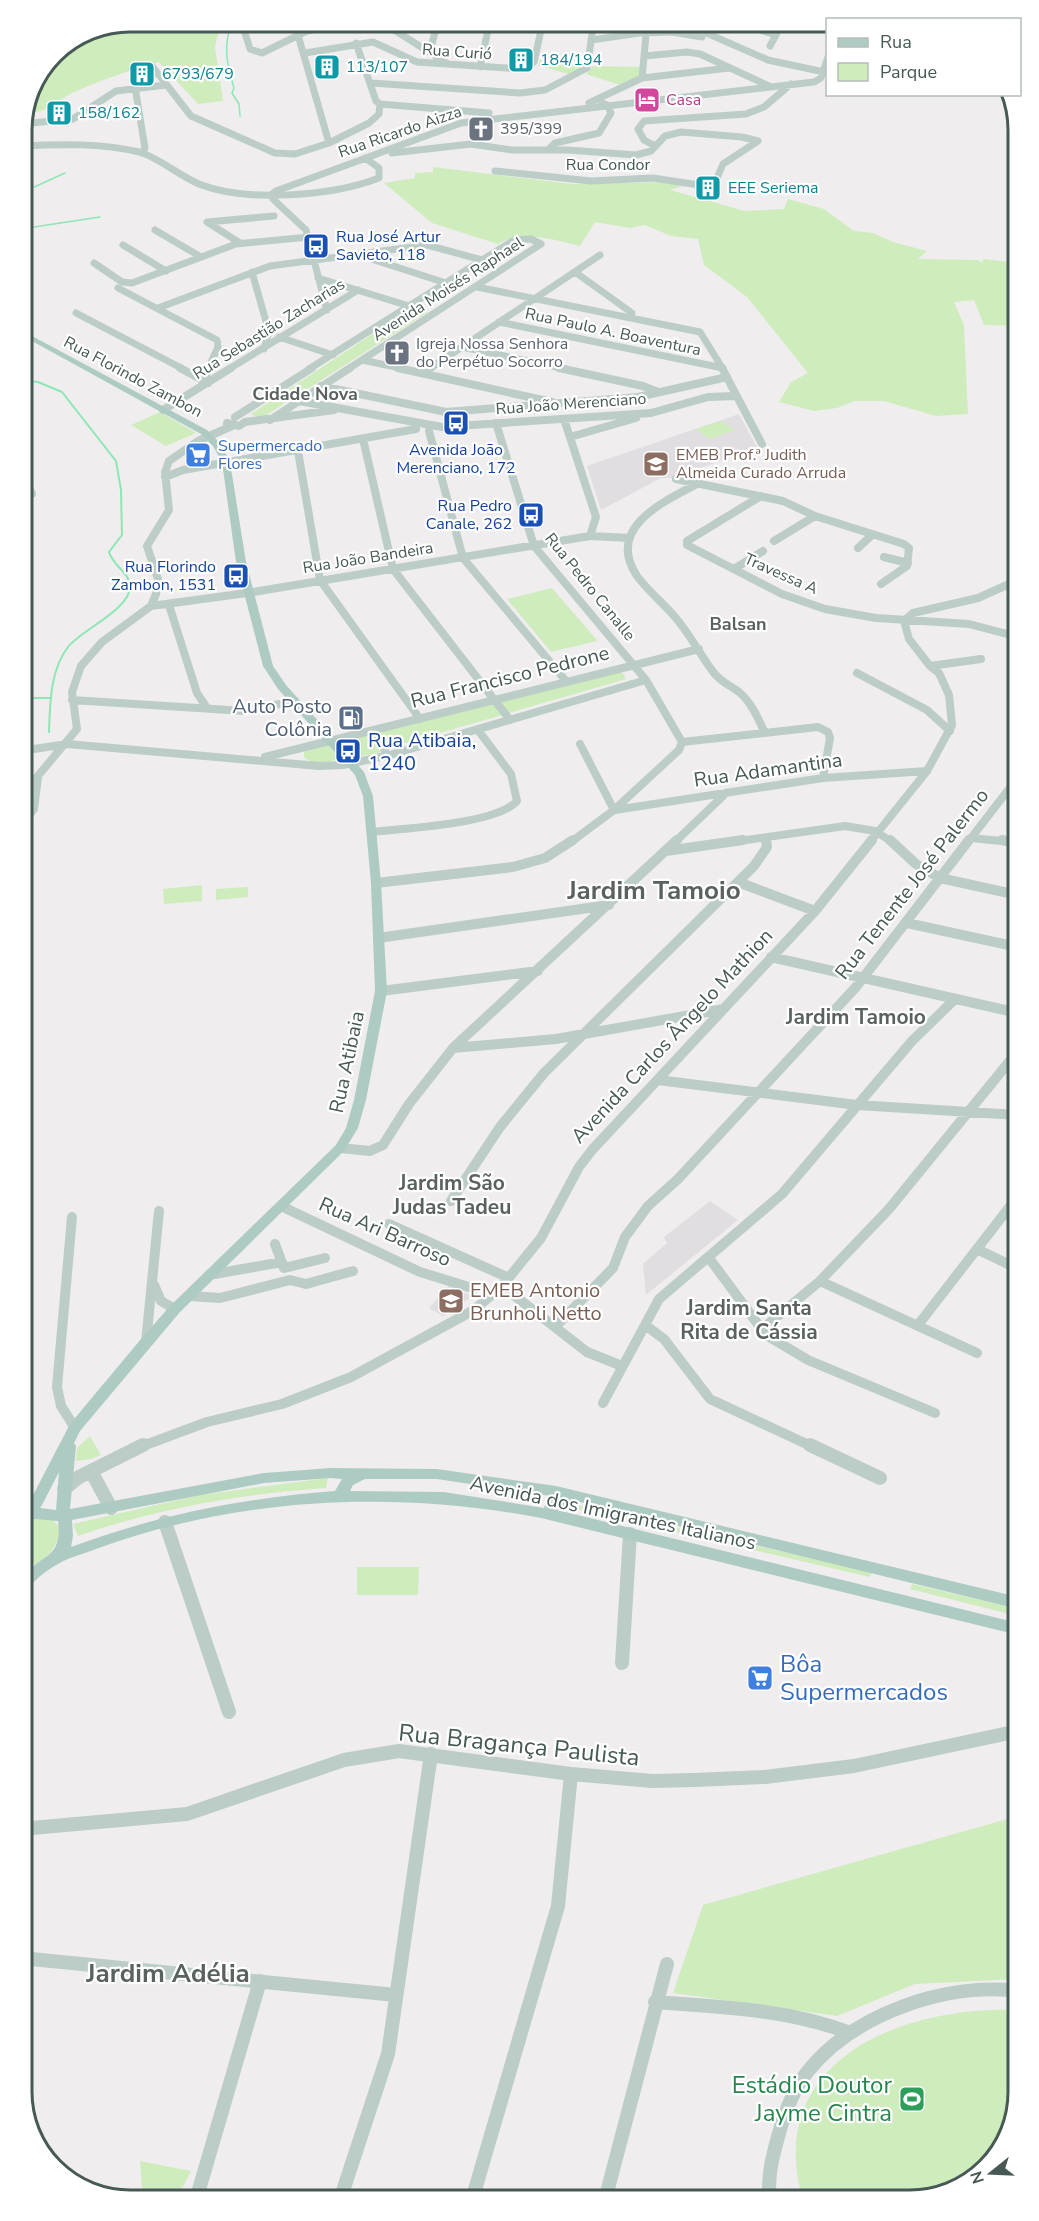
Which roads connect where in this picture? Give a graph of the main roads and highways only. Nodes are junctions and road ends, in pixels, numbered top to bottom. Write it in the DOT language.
graph roads {
  1 [pos="32,339"];
  2 [pos="330,740"];
  3 [pos="72,1434"];
  4 [pos="366,1473"];
  5 [pos="63,1484"];
  6 [pos="340,1496"];
  7 [pos="577,1496"];
  8 [pos="32,1503"];
  9 [pos="32,1508"];
  10 [pos="32,1513"];
  11 [pos="549,1515"];
  12 [pos="63,1516"];
  13 [pos="56,1558"];
  14 [pos="885,1572"];
  15 [pos="32,1575"];
  16 [pos="876,1593"];
  17 [pos="1007,1600"];
  18 [pos="1007,1626"];
  1 -- 2 [label="main road, Rua Florindo Zambon"];
  2 -- 3 [label="main road, Rua Atibaia"];
  3 -- 5 [label="main road, Rua Atibaia"];
  3 -- 8 [label="main road, Rua Atibaia"];
  4 -- 6 [label="main road"];
  4 -- 7 [label="main road, Avenida dos Imigrantes Italianos"];
  4 -- 12 [label="main road, Avenida dos Imigrantes Italianos"];
  5 -- 9 [label="main road"];
  5 -- 12 [label="main road, Rua Atibaia"];
  6 -- 11 [label="main road, Avenida dos Imigrantes Italianos"];
  6 -- 13 [label="main road, Avenida dos Imigrantes Italianos"];
  7 -- 11 [label="main road"];
  7 -- 14 [label="main road, Avenida dos Imigrantes Italianos"];
  10 -- 12 [label="main road, Avenida dos Imigrantes Italianos"];
  11 -- 16 [label="main road, Avenida dos Imigrantes Italianos"];
  12 -- 13 [label="main road, Rua Atibaia"];
  13 -- 15 [label="main road"];
  14 -- 16 [label="main road"];
  14 -- 17 [label="main road, Avenida dos Imigrantes Italianos"];
  16 -- 18 [label="main road, Avenida dos Imigrantes Italianos"];
}
